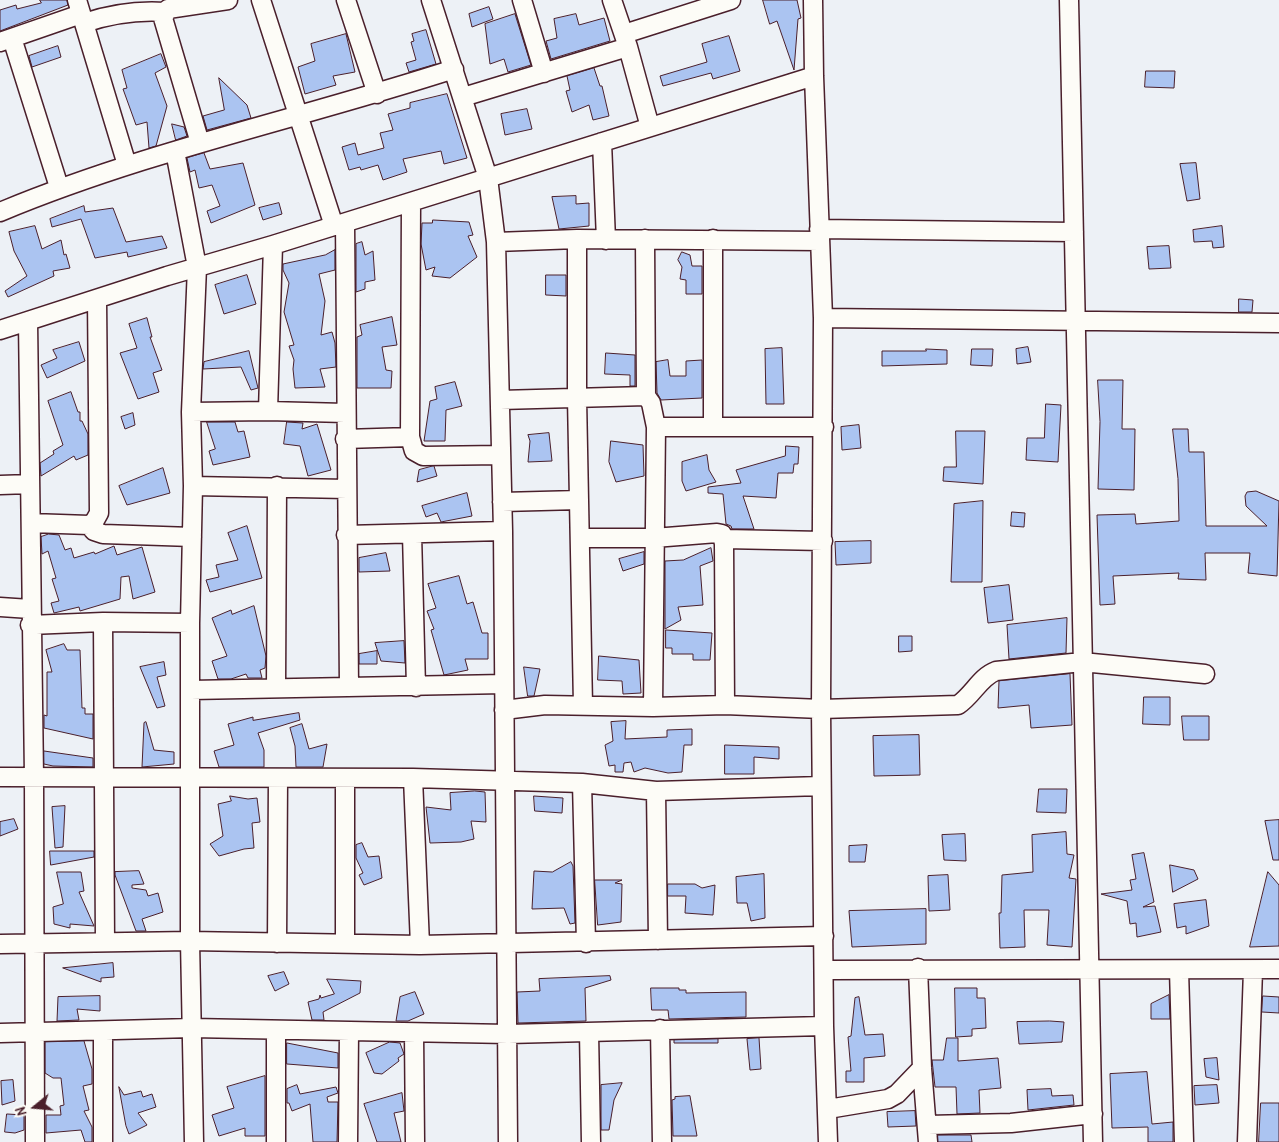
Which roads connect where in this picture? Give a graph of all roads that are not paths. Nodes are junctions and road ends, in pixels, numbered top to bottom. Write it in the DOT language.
graph roads {
  1 [pos="228,0"];
  2 [pos="260,0"];
  3 [pos="346,0"];
  4 [pos="431,0"];
  5 [pos="522,0"];
  6 [pos="612,0"];
  7 [pos="731,0"];
  8 [pos="813,0"];
  9 [pos="1069,0"];
  10 [pos="703,4"];
  11 [pos="81,12"];
  12 [pos="165,12"];
  13 [pos="6,40"];
  14 [pos="626,41"];
  15 [pos="454,69"];
  16 [pos="544,72"];
  17 [pos="814,76"];
  18 [pos="377,94"];
  19 [pos="463,97"];
  20 [pos="299,116"];
  21 [pos="650,128"];
  22 [pos="602,142"];
  23 [pos="200,143"];
  24 [pos="175,151"];
  25 [pos="126,165"];
  26 [pos="488,178"];
  27 [pos="59,187"];
  28 [pos="411,202"];
  29 [pos="0,212"];
  30 [pos="339,224"];
  31 [pos="1074,232"];
  32 [pos="819,235"];
  33 [pos="577,239"];
  34 [pos="644,239"];
  35 [pos="713,239"];
  36 [pos="606,240"];
  37 [pos="496,242"];
  38 [pos="273,245"];
  39 [pos="197,267"];
  40 [pos="97,299"];
  41 [pos="823,318"];
  42 [pos="28,321"];
  43 [pos="1076,322"];
  44 [pos="1279,323"];
  45 [pos="0,329"];
  46 [pos="646,396"];
  47 [pos="577,398"];
  48 [pos="500,400"];
  49 [pos="268,411"];
  50 [pos="190,412"];
  51 [pos="345,413"];
  52 [pos="656,427"];
  53 [pos="713,427"];
  54 [pos="824,427"];
  55 [pos="410,438"];
  56 [pos="345,439"];
  57 [pos="501,455"];
  58 [pos="30,484"];
  59 [pos="0,485"];
  60 [pos="193,486"];
  61 [pos="277,486"];
  62 [pos="347,489"];
  63 [pos="579,500"];
  64 [pos="502,502"];
  65 [pos="31,523"];
  66 [pos="89,525"];
  67 [pos="503,531"];
  68 [pos="412,534"];
  69 [pos="346,535"];
  70 [pos="192,537"];
  71 [pos="580,538"];
  72 [pos="654,538"];
  73 [pos="724,539"];
  74 [pos="823,541"];
  75 [pos="0,607"];
  76 [pos="30,617"];
  77 [pos="103,622"];
  78 [pos="190,624"];
  79 [pos="1082,662"];
  80 [pos="1205,674"];
  81 [pos="504,684"];
  82 [pos="416,687"];
  83 [pos="276,688"];
  84 [pos="349,688"];
  85 [pos="191,690"];
  86 [pos="582,705"];
  87 [pos="725,705"];
  88 [pos="653,707"];
  89 [pos="821,709"];
  90 [pos="504,710"];
  91 [pos="34,776"];
  92 [pos="103,776"];
  93 [pos="0,777"];
  94 [pos="191,777"];
  95 [pos="413,778"];
  96 [pos="278,779"];
  97 [pos="345,779"];
  98 [pos="504,780"];
  99 [pos="582,783"];
  100 [pos="821,786"];
  101 [pos="656,791"];
  102 [pos="824,936"];
  103 [pos="658,940"];
  104 [pos="190,941"];
  105 [pos="105,942"];
  106 [pos="33,943"];
  107 [pos="277,943"];
  108 [pos="345,943"];
  109 [pos="506,943"];
  110 [pos="586,943"];
  111 [pos="0,944"];
  112 [pos="420,945"];
  113 [pos="918,968"];
  114 [pos="1088,969"];
  115 [pos="825,970"];
  116 [pos="1179,970"];
  117 [pos="1253,970"];
  118 [pos="1279,970"];
  119 [pos="824,1026"];
  120 [pos="192,1028"];
  121 [pos="660,1029"];
  122 [pos="276,1030"];
  123 [pos="102,1031"];
  124 [pos="34,1032"];
  125 [pos="349,1032"];
  126 [pos="589,1032"];
  127 [pos="0,1033"];
  128 [pos="414,1033"];
  129 [pos="508,1034"];
  130 [pos="922,1068"];
  131 [pos="828,1109"];
  132 [pos="1093,1114"];
  133 [pos="928,1133"];
  134 [pos="35,1142"];
  135 [pos="104,1142"];
  136 [pos="194,1142"];
  137 [pos="276,1142"];
  138 [pos="348,1142"];
  139 [pos="415,1142"];
  140 [pos="508,1142"];
  141 [pos="591,1142"];
  142 [pos="662,1142"];
  143 [pos="828,1142"];
  144 [pos="1093,1142"];
  145 [pos="1184,1142"];
  146 [pos="1247,1142"];
  1 -- 12 [label="street"];
  2 -- 20 [label="street"];
  3 -- 18 [label="street"];
  4 -- 15 [label="street"];
  5 -- 16 [label="street"];
  6 -- 14 [label="street"];
  7 -- 10 [label="street"];
  8 -- 17 [label="street"];
  9 -- 31 [label="street"];
  10 -- 14 [label="street"];
  11 -- 12 [label="street"];
  11 -- 13 [label="street"];
  11 -- 25 [label="street"];
  12 -- 23 [label="street"];
  13 -- 27 [label="street"];
  14 -- 16 [label="street"];
  14 -- 21 [label="street"];
  15 -- 18 [label="street"];
  15 -- 19 [label="street"];
  16 -- 19 [label="street"];
  17 -- 21 [label="street"];
  17 -- 32 [label="street"];
  18 -- 20 [label="street"];
  19 -- 26 [label="street"];
  20 -- 23 [label="street"];
  20 -- 30 [label="street"];
  21 -- 22 [label="street"];
  22 -- 26 [label="street"];
  22 -- 36 [label="street"];
  23 -- 24 [label="street"];
  24 -- 25 [label="street"];
  24 -- 39 [label="street"];
  25 -- 27 [label="street"];
  26 -- 28 [label="street"];
  26 -- 37 [label="street"];
  27 -- 29 [label="street"];
  28 -- 30 [label="street"];
  28 -- 55 [label="street"];
  30 -- 38 [label="street"];
  30 -- 51 [label="street"];
  31 -- 32 [label="street"];
  31 -- 43 [label="street"];
  32 -- 35 [label="street"];
  32 -- 41 [label="street"];
  33 -- 36 [label="street"];
  33 -- 37 [label="street"];
  33 -- 47 [label="street"];
  34 -- 35 [label="street"];
  34 -- 36 [label="street"];
  34 -- 46 [label="street"];
  35 -- 53 [label="street"];
  37 -- 48 [label="street"];
  38 -- 39 [label="street"];
  38 -- 49 [label="street"];
  39 -- 40 [label="street"];
  39 -- 50 [label="street"];
  40 -- 42 [label="street"];
  40 -- 66 [label="street"];
  41 -- 43 [label="street"];
  41 -- 54 [label="street"];
  42 -- 45 [label="street"];
  42 -- 58 [label="street"];
  43 -- 44 [label="street"];
  43 -- 79 [label="street"];
  46 -- 47 [label="street"];
  46 -- 52 [label="street"];
  47 -- 48 [label="street"];
  47 -- 63 [label="street"];
  48 -- 57 [label="street"];
  49 -- 50 [label="street"];
  49 -- 51 [label="street"];
  50 -- 60 [label="street"];
  51 -- 56 [label="street"];
  52 -- 53 [label="street"];
  52 -- 72 [label="street"];
  53 -- 54 [label="street"];
  54 -- 74 [label="street"];
  55 -- 56 [label="street"];
  55 -- 57 [label="street"];
  56 -- 62 [label="street"];
  57 -- 64 [label="street"];
  58 -- 59 [label="street"];
  58 -- 65 [label="street"];
  60 -- 61 [label="street"];
  60 -- 70 [label="street"];
  61 -- 62 [label="street"];
  61 -- 83 [label="street"];
  62 -- 69 [label="street"];
  63 -- 64 [label="street"];
  63 -- 71 [label="street"];
  64 -- 67 [label="street"];
  65 -- 66 [label="street"];
  65 -- 76 [label="street"];
  66 -- 70 [label="street"];
  67 -- 68 [label="street"];
  67 -- 81 [label="street"];
  68 -- 69 [label="street"];
  68 -- 82 [label="street"];
  69 -- 84 [label="street"];
  70 -- 78 [label="street"];
  71 -- 72 [label="street"];
  71 -- 86 [label="street"];
  72 -- 73 [label="street"];
  72 -- 88 [label="street"];
  73 -- 74 [label="street"];
  73 -- 87 [label="street"];
  74 -- 89 [label="street"];
  75 -- 76 [label="street"];
  76 -- 77 [label="street"];
  76 -- 91 [label="street"];
  77 -- 78 [label="street"];
  77 -- 92 [label="street"];
  78 -- 85 [label="street"];
  79 -- 80 [label="street"];
  79 -- 89 [label="street"];
  79 -- 114 [label="street"];
  81 -- 82 [label="street"];
  81 -- 90 [label="street"];
  82 -- 84 [label="street"];
  83 -- 84 [label="street"];
  83 -- 85 [label="street"];
  85 -- 94 [label="street"];
  86 -- 88 [label="street"];
  86 -- 90 [label="street"];
  87 -- 88 [label="street"];
  87 -- 89 [label="street"];
  89 -- 100 [label="street"];
  90 -- 98 [label="street"];
  91 -- 92 [label="street"];
  91 -- 93 [label="street"];
  91 -- 106 [label="street"];
  92 -- 94 [label="street"];
  92 -- 105 [label="street"];
  94 -- 96 [label="street"];
  94 -- 104 [label="street"];
  95 -- 97 [label="street"];
  95 -- 98 [label="street"];
  95 -- 112 [label="street"];
  96 -- 97 [label="street"];
  96 -- 107 [label="street"];
  97 -- 108 [label="street"];
  98 -- 99 [label="street"];
  98 -- 109 [label="street"];
  99 -- 101 [label="street"];
  99 -- 110 [label="street"];
  100 -- 101 [label="street"];
  100 -- 102 [label="street"];
  101 -- 103 [label="street"];
  102 -- 103 [label="street"];
  102 -- 115 [label="street"];
  103 -- 110 [label="street"];
  104 -- 105 [label="street"];
  104 -- 107 [label="street"];
  104 -- 120 [label="street"];
  105 -- 106 [label="street"];
  106 -- 111 [label="street"];
  106 -- 124 [label="street"];
  107 -- 108 [label="street"];
  108 -- 112 [label="street"];
  109 -- 110 [label="street"];
  109 -- 112 [label="street"];
  109 -- 129 [label="street"];
  113 -- 114 [label="street"];
  113 -- 115 [label="street"];
  113 -- 130 [label="street"];
  114 -- 116 [label="street"];
  114 -- 132 [label="street"];
  115 -- 119 [label="street"];
  116 -- 117 [label="street"];
  116 -- 145 [label="street"];
  117 -- 118 [label="street"];
  117 -- 146 [label="street"];
  119 -- 121 [label="street"];
  119 -- 131 [label="street"];
  120 -- 122 [label="street"];
  120 -- 123 [label="street"];
  120 -- 136 [label="street"];
  121 -- 126 [label="street"];
  121 -- 142 [label="street"];
  122 -- 125 [label="street"];
  122 -- 137 [label="street"];
  123 -- 124 [label="street"];
  123 -- 135 [label="street"];
  124 -- 127 [label="street"];
  124 -- 134 [label="street"];
  125 -- 128 [label="street"];
  125 -- 138 [label="street"];
  126 -- 129 [label="street"];
  126 -- 141 [label="street"];
  128 -- 129 [label="street"];
  128 -- 139 [label="street"];
  129 -- 140 [label="street"];
  130 -- 131 [label="street"];
  130 -- 133 [label="street"];
  131 -- 143 [label="street"];
  132 -- 133 [label="street"];
  132 -- 144 [label="street"];
}
